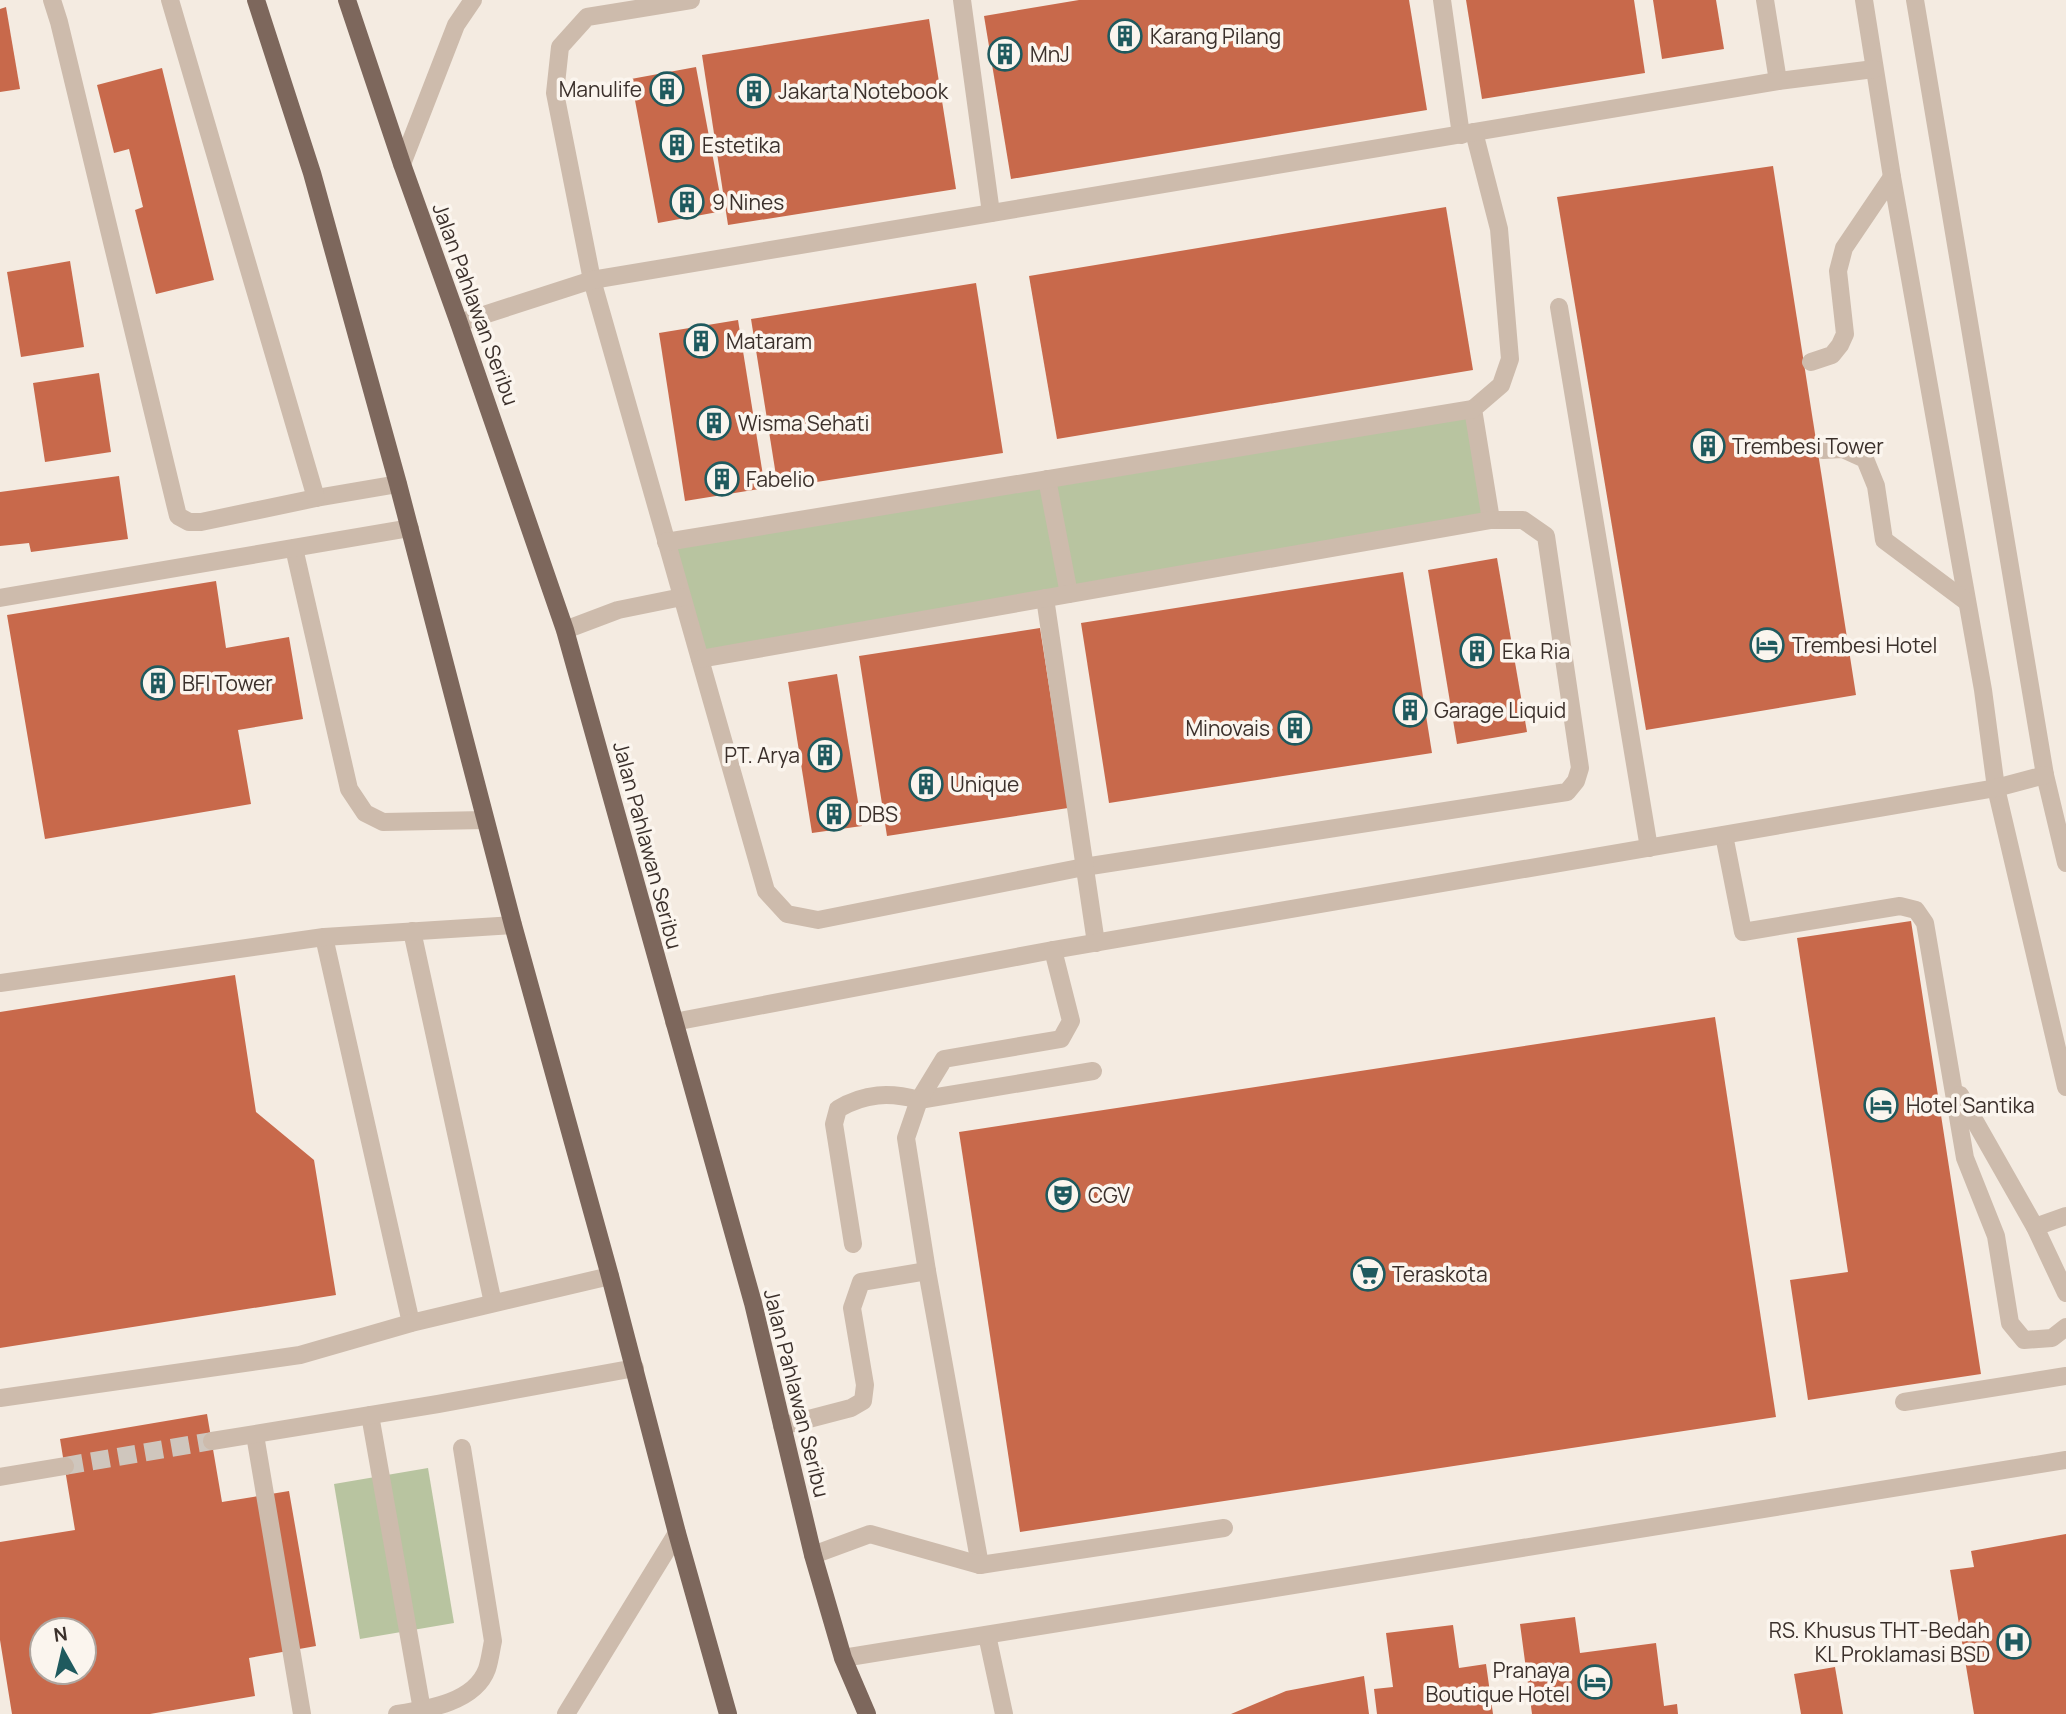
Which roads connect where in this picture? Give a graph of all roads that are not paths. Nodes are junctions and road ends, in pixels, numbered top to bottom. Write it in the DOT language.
graph roads {
  1 [pos="52,0"];
  2 [pos="170,0"];
  3 [pos="256,0"];
  4 [pos="347,0"];
  5 [pos="473,0"];
  6 [pos="691,0"];
  7 [pos="962,0"];
  8 [pos="1442,0"];
  9 [pos="1765,0"];
  10 [pos="1864,0"];
  11 [pos="1915,0"];
  12 [pos="1874,69"];
  13 [pos="1778,81"];
  14 [pos="1467,133"];
  15 [pos="402,164"];
  16 [pos="1892,177"];
  17 [pos="991,213"];
  18 [pos="592,280"];
  19 [pos="1559,307"];
  20 [pos="459,323"];
  21 [pos="1811,362"];
  22 [pos="1473,409"];
  23 [pos="1823,450"];
  24 [pos="1047,479"];
  25 [pos="398,484"];
  26 [pos="316,498"];
  27 [pos="1491,520"];
  28 [pos="410,527"];
  29 [pos="666,542"];
  30 [pos="294,548"];
  31 [pos="1069,594"];
  32 [pos="682,597"];
  33 [pos="0,598"];
  34 [pos="1045,598"];
  35 [pos="1967,602"];
  36 [pos="565,630"];
  37 [pos="700,659"];
  38 [pos="2045,775"];
  39 [pos="1996,788"];
  40 [pos="485,820"];
  41 [pos="1724,835"];
  42 [pos="1649,848"];
  43 [pos="2066,863"];
  44 [pos="1084,867"];
  45 [pos="513,925"];
  46 [pos="412,930"];
  47 [pos="324,937"];
  48 [pos="1096,943"];
  49 [pos="1053,950"];
  50 [pos="0,983"];
  51 [pos="674,1022"];
  52 [pos="1093,1071"];
  53 [pos="1955,1086"];
  54 [pos="2066,1087"];
  55 [pos="919,1100"];
  56 [pos="2066,1216"];
  57 [pos="2035,1227"];
  58 [pos="853,1244"];
  59 [pos="927,1270"];
  60 [pos="610,1276"];
  61 [pos="2066,1293"];
  62 [pos="493,1303"];
  63 [pos="411,1323"];
  64 [pos="2066,1327"];
  65 [pos="635,1368"];
  66 [pos="2066,1377"];
  67 [pos="0,1398"];
  68 [pos="1905,1402"];
  69 [pos="370,1415"];
  70 [pos="782,1426"];
  71 [pos="255,1435"];
  72 [pos="212,1441"];
  73 [pos="462,1448"];
  74 [pos="2066,1460"];
  75 [pos="65,1466"];
  76 [pos="0,1477"];
  77 [pos="1224,1528"];
  78 [pos="677,1533"];
  79 [pos="813,1555"];
  80 [pos="980,1565"];
  81 [pos="986,1635"];
  82 [pos="843,1658"];
  83 [pos="422,1710"];
  84 [pos="302,1714"];
  85 [pos="397,1714"];
  86 [pos="566,1714"];
  87 [pos="728,1714"];
  88 [pos="867,1714"];
  89 [pos="1004,1714"];
  1 -- 26 [label="street"];
  2 -- 26 [label="street"];
  3 -- 25 [label="main road"];
  4 -- 15 [label="main road, Jalan Pahlawan Seribu"];
  5 -- 15 [label="street"];
  6 -- 18 [label="street"];
  7 -- 17 [label="street"];
  8 -- 14 [label="street"];
  9 -- 13 [label="street"];
  10 -- 12 [label="street"];
  11 -- 38 [label="street"];
  12 -- 13 [label="street"];
  12 -- 16 [label="street"];
  13 -- 14 [label="street"];
  14 -- 17 [label="street"];
  14 -- 22 [label="street"];
  15 -- 20 [label="main road, Jalan Pahlawan Seribu"];
  16 -- 21 [label="street"];
  16 -- 35 [label="street"];
  17 -- 18 [label="street"];
  18 -- 20 [label="street"];
  18 -- 29 [label="street"];
  19 -- 42 [label="street"];
  20 -- 36 [label="main road, Jalan Pahlawan Seribu"];
  22 -- 24 [label="street"];
  22 -- 27 [label="street"];
  23 -- 35 [label="street"];
  24 -- 29 [label="street"];
  24 -- 31 [label="street"];
  25 -- 26 [label="street"];
  25 -- 28 [label="main road"];
  27 -- 31 [label="street"];
  27 -- 44 [label="street"];
  28 -- 30 [label="street"];
  28 -- 40 [label="main road"];
  29 -- 32 [label="street"];
  30 -- 33 [label="street"];
  30 -- 40 [label="street"];
  31 -- 34 [label="street"];
  32 -- 36 [label="street"];
  32 -- 37 [label="street"];
  34 -- 37 [label="street"];
  34 -- 44 [label="street"];
  35 -- 39 [label="street"];
  36 -- 51 [label="main road, Jalan Pahlawan Seribu"];
  37 -- 44 [label="street"];
  38 -- 39 [label="street"];
  38 -- 43 [label="street"];
  39 -- 41 [label="street"];
  39 -- 54 [label="street"];
  40 -- 45 [label="main road"];
  41 -- 42 [label="street"];
  41 -- 53 [label="street"];
  42 -- 48 [label="street"];
  44 -- 48 [label="street"];
  45 -- 46 [label="street"];
  45 -- 60 [label="main road"];
  46 -- 47 [label="street"];
  46 -- 62 [label="street"];
  47 -- 50 [label="street"];
  47 -- 63 [label="street"];
  48 -- 49 [label="street"];
  49 -- 51 [label="street"];
  49 -- 55 [label="street"];
  51 -- 70 [label="main road, Jalan Pahlawan Seribu"];
  52 -- 55 [label="street"];
  53 -- 57 [label="street"];
  53 -- 64 [label="street"];
  55 -- 58 [label="street"];
  55 -- 59 [label="street"];
  56 -- 57 [label="street"];
  57 -- 61 [label="street"];
  59 -- 70 [label="street"];
  59 -- 80 [label="street"];
  60 -- 62 [label="street"];
  60 -- 65 [label="main road"];
  62 -- 63 [label="street"];
  63 -- 67 [label="street"];
  65 -- 69 [label="street"];
  65 -- 78 [label="main road"];
  66 -- 68 [label="street"];
  69 -- 71 [label="street"];
  69 -- 83 [label="street"];
  70 -- 79 [label="main road, Jalan Pahlawan Seribu"];
  71 -- 72 [label="street"];
  71 -- 84 [label="street"];
  73 -- 83 [label="street"];
  74 -- 81 [label="street"];
  75 -- 76 [label="street"];
  77 -- 80 [label="street"];
  78 -- 86 [label="street"];
  78 -- 87 [label="main road"];
  79 -- 80 [label="street"];
  79 -- 82 [label="main road, Jalan Pahlawan Seribu"];
  81 -- 82 [label="street"];
  81 -- 89 [label="street"];
  82 -- 88 [label="main road, Jalan Pahlawan Seribu"];
  83 -- 85 [label="street"];
}
